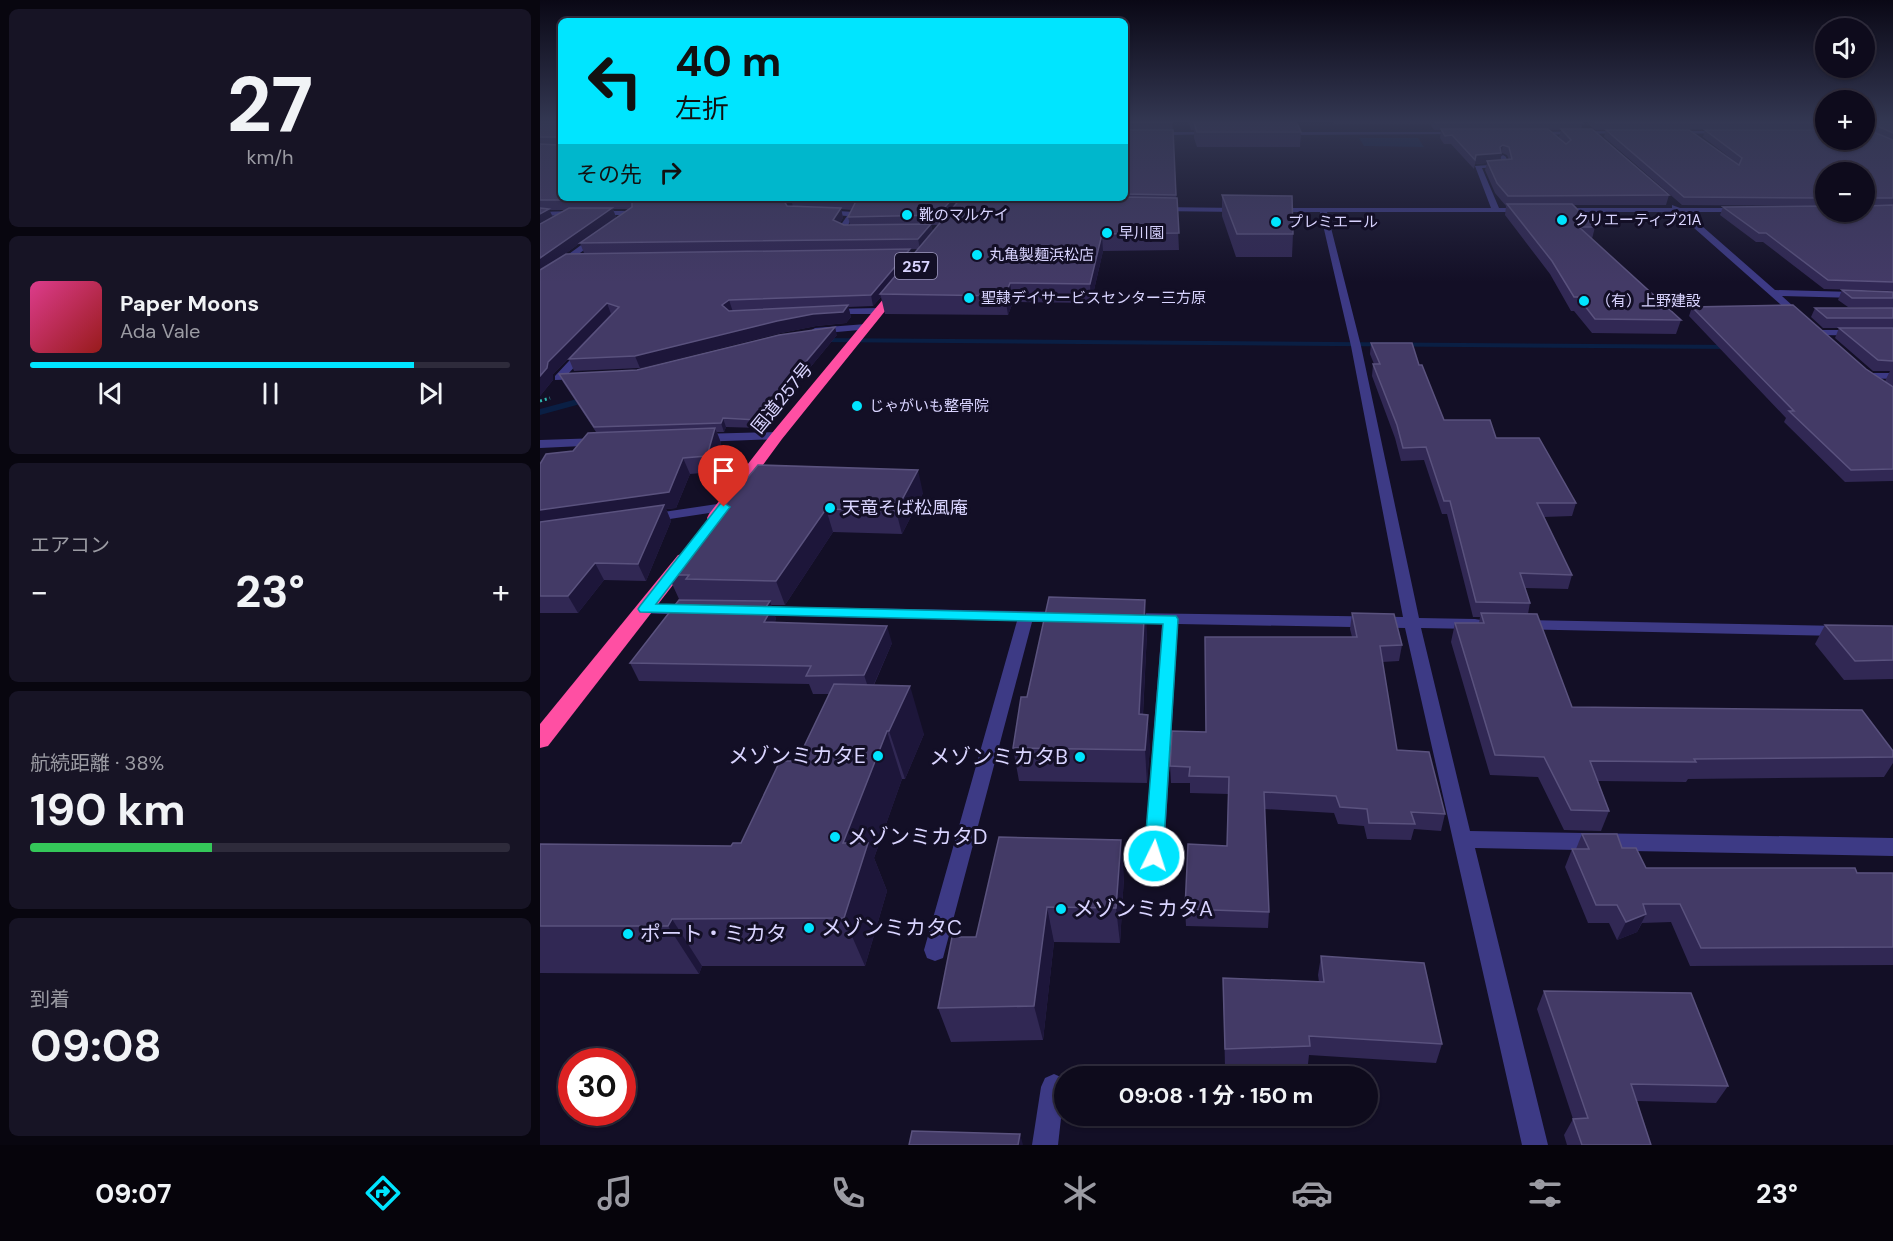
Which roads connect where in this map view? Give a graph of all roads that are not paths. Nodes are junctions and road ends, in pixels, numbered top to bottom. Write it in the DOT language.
graph roads {
  1 [pos="1481,174"];
  2 [pos="1670,202"];
  3 [pos="1143,209"];
  4 [pos="1251,210"];
  5 [pos="1263,210"];
  6 [pos="1496,210"];
  7 [pos="1530,210"];
  8 [pos="1553,210"];
  9 [pos="1678,210"];
  10 [pos="1746,210"];
  11 [pos="1323,211"];
  12 [pos="812,212"];
  13 [pos="570,213"];
  14 [pos="540,214"];
  15 [pos="550,226"];
  16 [pos="613,226"];
  17 [pos="866,231"];
  18 [pos="604,233"];
  19 [pos="569,259"];
  20 [pos="581,259"];
  21 [pos="540,279"];
  22 [pos="906,279"];
  23 [pos="1772,293"];
  24 [pos="1893,296"];
  25 [pos="879,311"];
  26 [pos="823,312"];
  27 [pos="1794,312"];
  28 [pos="1805,312"];
  29 [pos="804,333"];
  30 [pos="1819,333"];
  31 [pos="1893,333"];
  32 [pos="859,336"];
  33 [pos="591,344"];
  34 [pos="1834,346"];
  35 [pos="594,376"];
  36 [pos="1893,376"];
  37 [pos="1884,390"];
  38 [pos="777,435"];
  39 [pos="682,439"];
  40 [pos="611,442"];
  41 [pos="540,444"];
  42 [pos="724,507"];
  43 [pos="632,520"];
  44 [pos="645,609"];
  45 [pos="704,610"];
  46 [pos="740,610"];
  47 [pos="1026,616"];
  48 [pos="1081,617"];
  49 [pos="1115,618"];
  50 [pos="1170,619"];
  51 [pos="1413,623"];
  52 [pos="1858,632"];
  53 [pos="542,734"];
  54 [pos="1462,839"];
  55 [pos="1893,847"];
  56 [pos="1154,856"];
  57 [pos="935,950"];
  58 [pos="1054,1087"];
  59 [pos="1045,1145"];
  60 [pos="1535,1145"];
  1 -- 6 [label="street"];
  2 -- 9 [label="street"];
  3 -- 4 [label="street"];
  5 -- 11 [label="street"];
  6 -- 7 [label="street"];
  6 -- 11 [label="street"];
  8 -- 9 [label="street"];
  9 -- 10 [label="street"];
  9 -- 23 [label="street"];
  11 -- 51 [label="street"];
  12 -- 17 [label="street"];
  13 -- 14 [label="street"];
  13 -- 15 [label="street"];
  13 -- 16 [label="street"];
  18 -- 19 [label="street"];
  19 -- 20 [label="street"];
  19 -- 21 [label="street"];
  22 -- 25 [label="highway, 国道257号 / 257"];
  23 -- 24 [label="street"];
  23 -- 27 [label="street"];
  25 -- 26 [label="street"];
  25 -- 32 [label="highway, 国道257号 / 257"];
  27 -- 28 [label="street"];
  27 -- 30 [label="street"];
  29 -- 32 [label="street"];
  30 -- 31 [label="street"];
  30 -- 34 [label="street"];
  32 -- 38 [label="highway, 国道257号 / 257"];
  33 -- 35 [label="street"];
  36 -- 37 [label="street"];
  38 -- 39 [label="street"];
  38 -- 42 [label="highway, 国道257号 / 257"];
  40 -- 41 [label="street"];
  42 -- 43 [label="street"];
  42 -- 44 [label="highway, 国道257号 / 257"];
  44 -- 45 [label="street"];
  44 -- 53 [label="highway, 国道257号 / 257"];
  46 -- 47 [label="street"];
  47 -- 48 [label="street"];
  47 -- 57 [label="street"];
  49 -- 50 [label="street"];
  50 -- 51 [label="street"];
  50 -- 56 [label="street"];
  51 -- 52 [label="street"];
  51 -- 54 [label="street"];
  54 -- 55 [label="street"];
  54 -- 60 [label="street"];
  58 -- 59 [label="street"];
}
